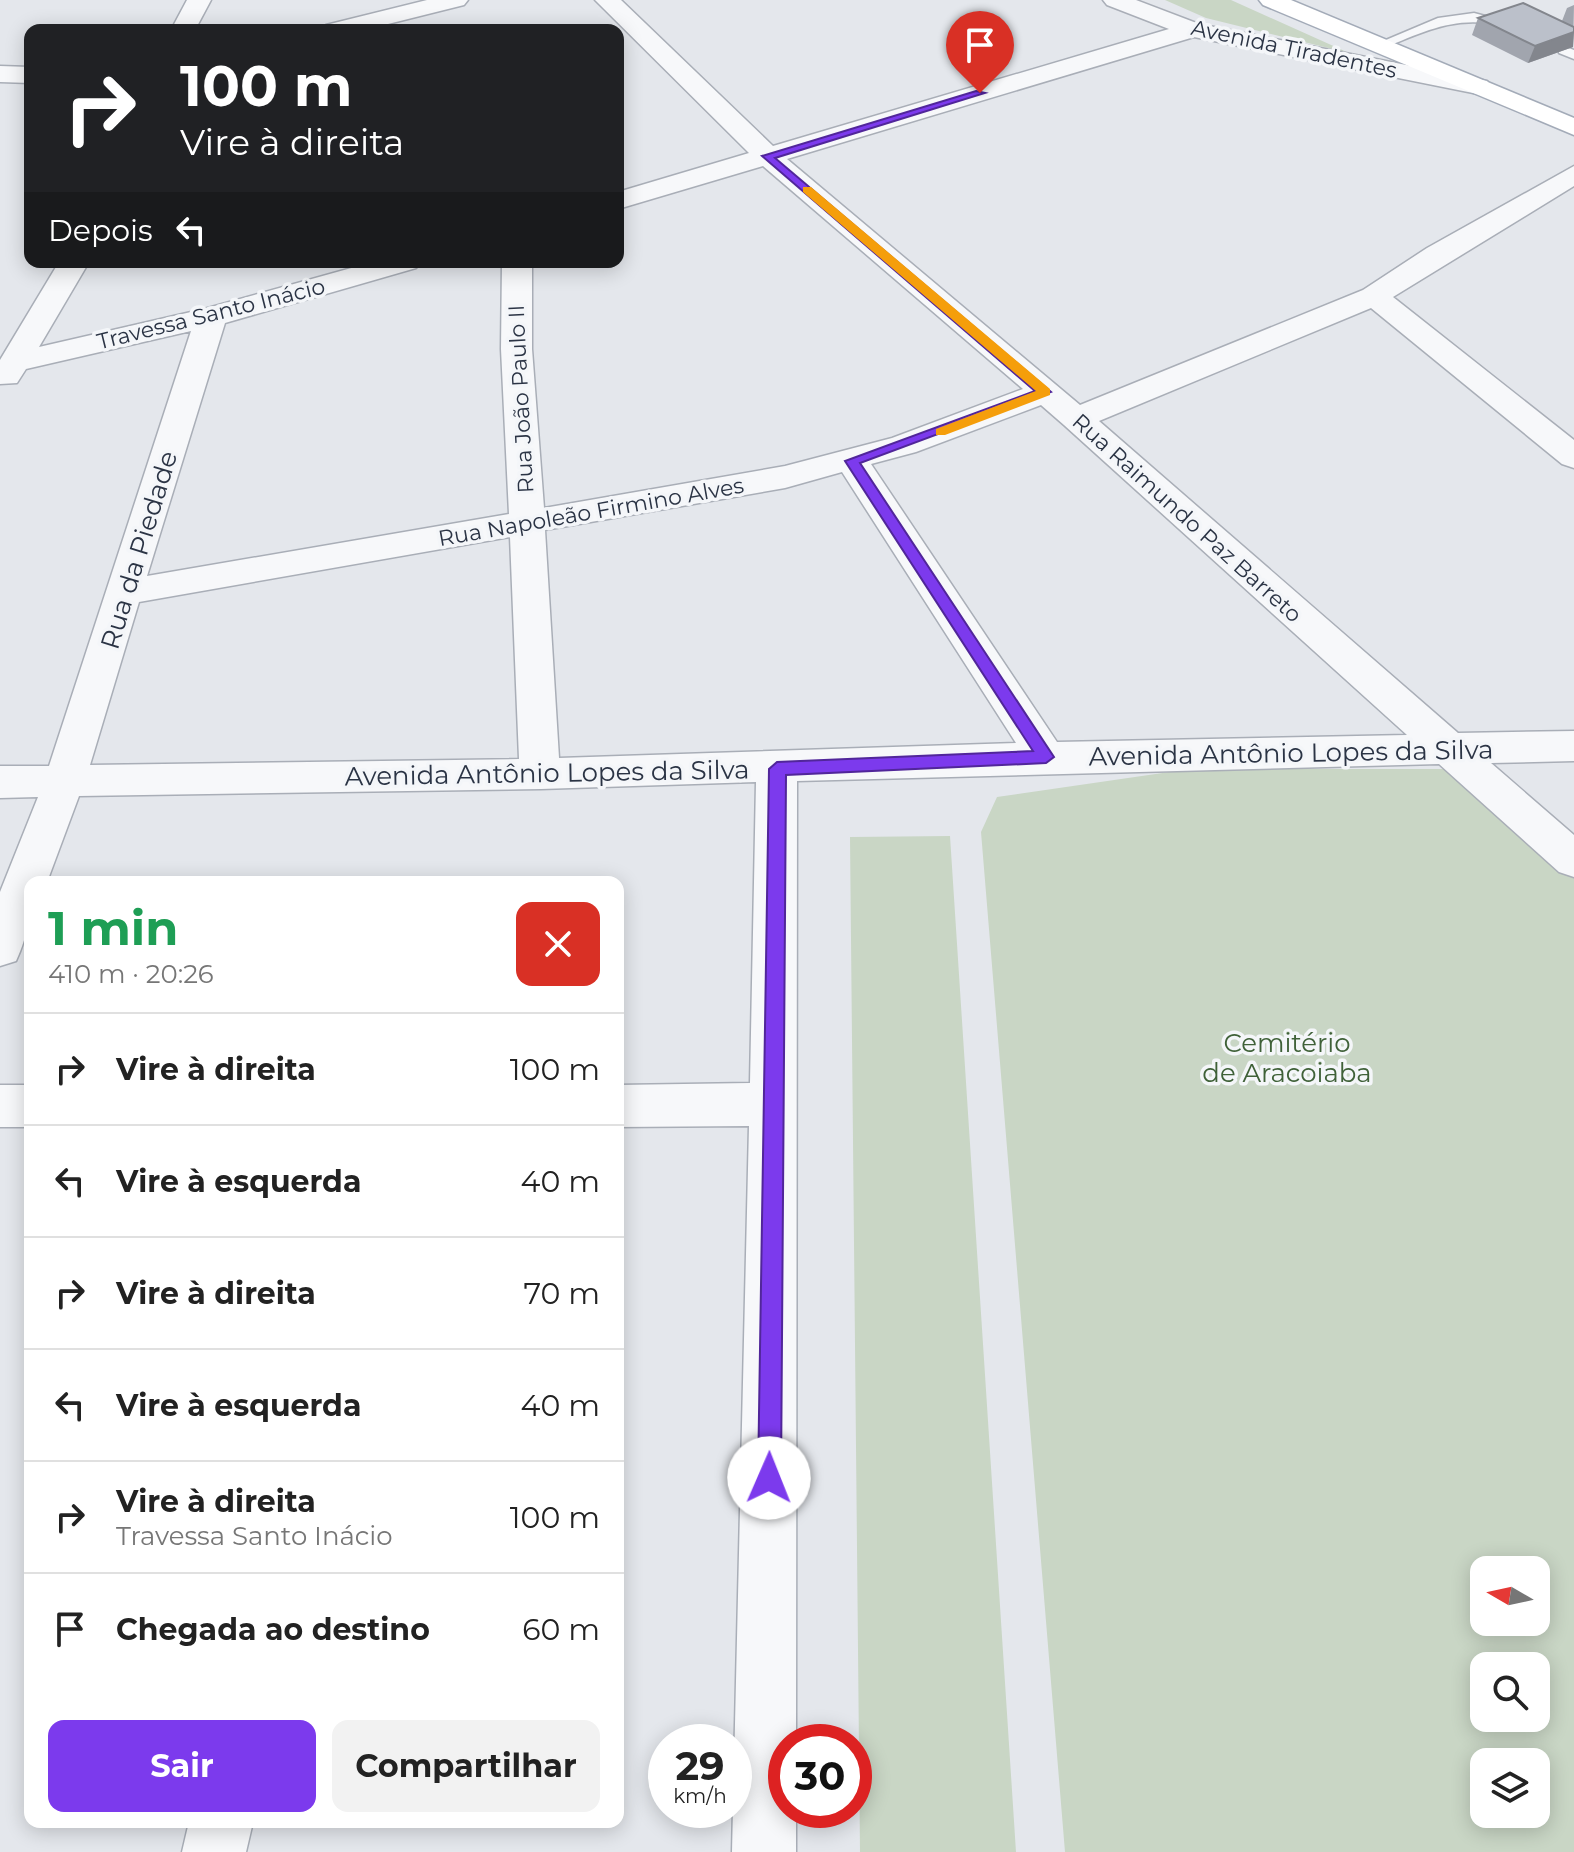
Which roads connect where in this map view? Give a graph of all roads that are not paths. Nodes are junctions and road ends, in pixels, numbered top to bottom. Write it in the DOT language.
graph roads {
  1 [pos="199,0"];
  2 [pos="456,0"];
  3 [pos="607,0"];
  4 [pos="1115,0"];
  5 [pos="1271,0"];
  6 [pos="1506,23"];
  7 [pos="186,24"];
  8 [pos="359,24"];
  9 [pos="1193,30"];
  10 [pos="1380,45"];
  11 [pos="0,74"];
  12 [pos="24,75"];
  13 [pos="1478,86"];
  14 [pos="1574,127"];
  15 [pos="767,156"];
  16 [pos="1574,174"];
  17 [pos="624,199"];
  18 [pos="70,268"];
  19 [pos="385,268"];
  20 [pos="517,268"];
  21 [pos="1374,296"];
  22 [pos="211,317"];
  23 [pos="7,373"];
  24 [pos="1045,392"];
  25 [pos="1076,418"];
  26 [pos="1574,457"];
  27 [pos="852,461"];
  28 [pos="527,523"];
  29 [pos="127,592"];
  30 [pos="1574,746"];
  31 [pos="1445,748"];
  32 [pos="1046,757"];
  33 [pos="777,769"];
  34 [pos="541,774"];
  35 [pos="0,782"];
  36 [pos="64,782"];
  37 [pos="1574,860"];
  38 [pos="28,876"];
  39 [pos="24,886"];
  40 [pos="0,948"];
  41 [pos="774,1104"];
  42 [pos="0,1106"];
  43 [pos="24,1106"];
  44 [pos="624,1106"];
  45 [pos="220,1828"];
  46 [pos="214,1852"];
  47 [pos="764,1852"];
  1 -- 7 [label="street"];
  2 -- 8 [label="street"];
  3 -- 15 [label="street, Rua Raimundo Paz Barreto"];
  4 -- 9 [label="street, Avenida Tiradentes"];
  5 -- 10 [label="main road, Avenida Tiradentes"];
  6 -- 10 [label="lane"];
  9 -- 13 [label="street, Avenida Tiradentes"];
  9 -- 15 [label="street"];
  10 -- 13 [label="main road, Avenida Tiradentes"];
  11 -- 12 [label="street"];
  13 -- 14 [label="main road, Avenida Tiradentes"];
  15 -- 17 [label="street"];
  15 -- 24 [label="street, Rua Raimundo Paz Barreto"];
  16 -- 21 [label="street"];
  18 -- 23 [label="street"];
  19 -- 22 [label="street, Travessa Santo Inácio"];
  20 -- 28 [label="street, Rua João Paulo II"];
  21 -- 25 [label="street"];
  21 -- 26 [label="street"];
  22 -- 23 [label="street, Travessa Santo Inácio"];
  22 -- 29 [label="street, Rua da Piedade"];
  24 -- 25 [label="street, Rua Raimundo Paz Barreto"];
  24 -- 27 [label="street, Rua Napoleão Firmino Alves"];
  25 -- 31 [label="street, Rua Raimundo Paz Barreto"];
  27 -- 28 [label="street, Rua Napoleão Firmino Alves"];
  27 -- 32 [label="street"];
  28 -- 29 [label="street, Rua Napoleão Firmino Alves"];
  28 -- 34 [label="street, Rua João Paulo II"];
  29 -- 36 [label="street, Rua da Piedade"];
  30 -- 31 [label="street, Avenida Antônio Lopes da Silva"];
  31 -- 32 [label="street, Avenida Antônio Lopes da Silva"];
  31 -- 37 [label="street, Rua Raimundo Paz Barreto"];
  32 -- 33 [label="street, Avenida Antônio Lopes da Silva"];
  33 -- 34 [label="street, Avenida Antônio Lopes da Silva"];
  33 -- 41 [label="street"];
  34 -- 36 [label="street, Avenida Antônio Lopes da Silva"];
  35 -- 36 [label="street, Avenida Antônio Lopes da Silva"];
  36 -- 38 [label="street, Rua da Piedade"];
  39 -- 40 [label="street, Rua da Piedade"];
  41 -- 44 [label="street"];
  41 -- 47 [label="street"];
  42 -- 43 [label="street"];
  45 -- 46 [label="street"];
}
